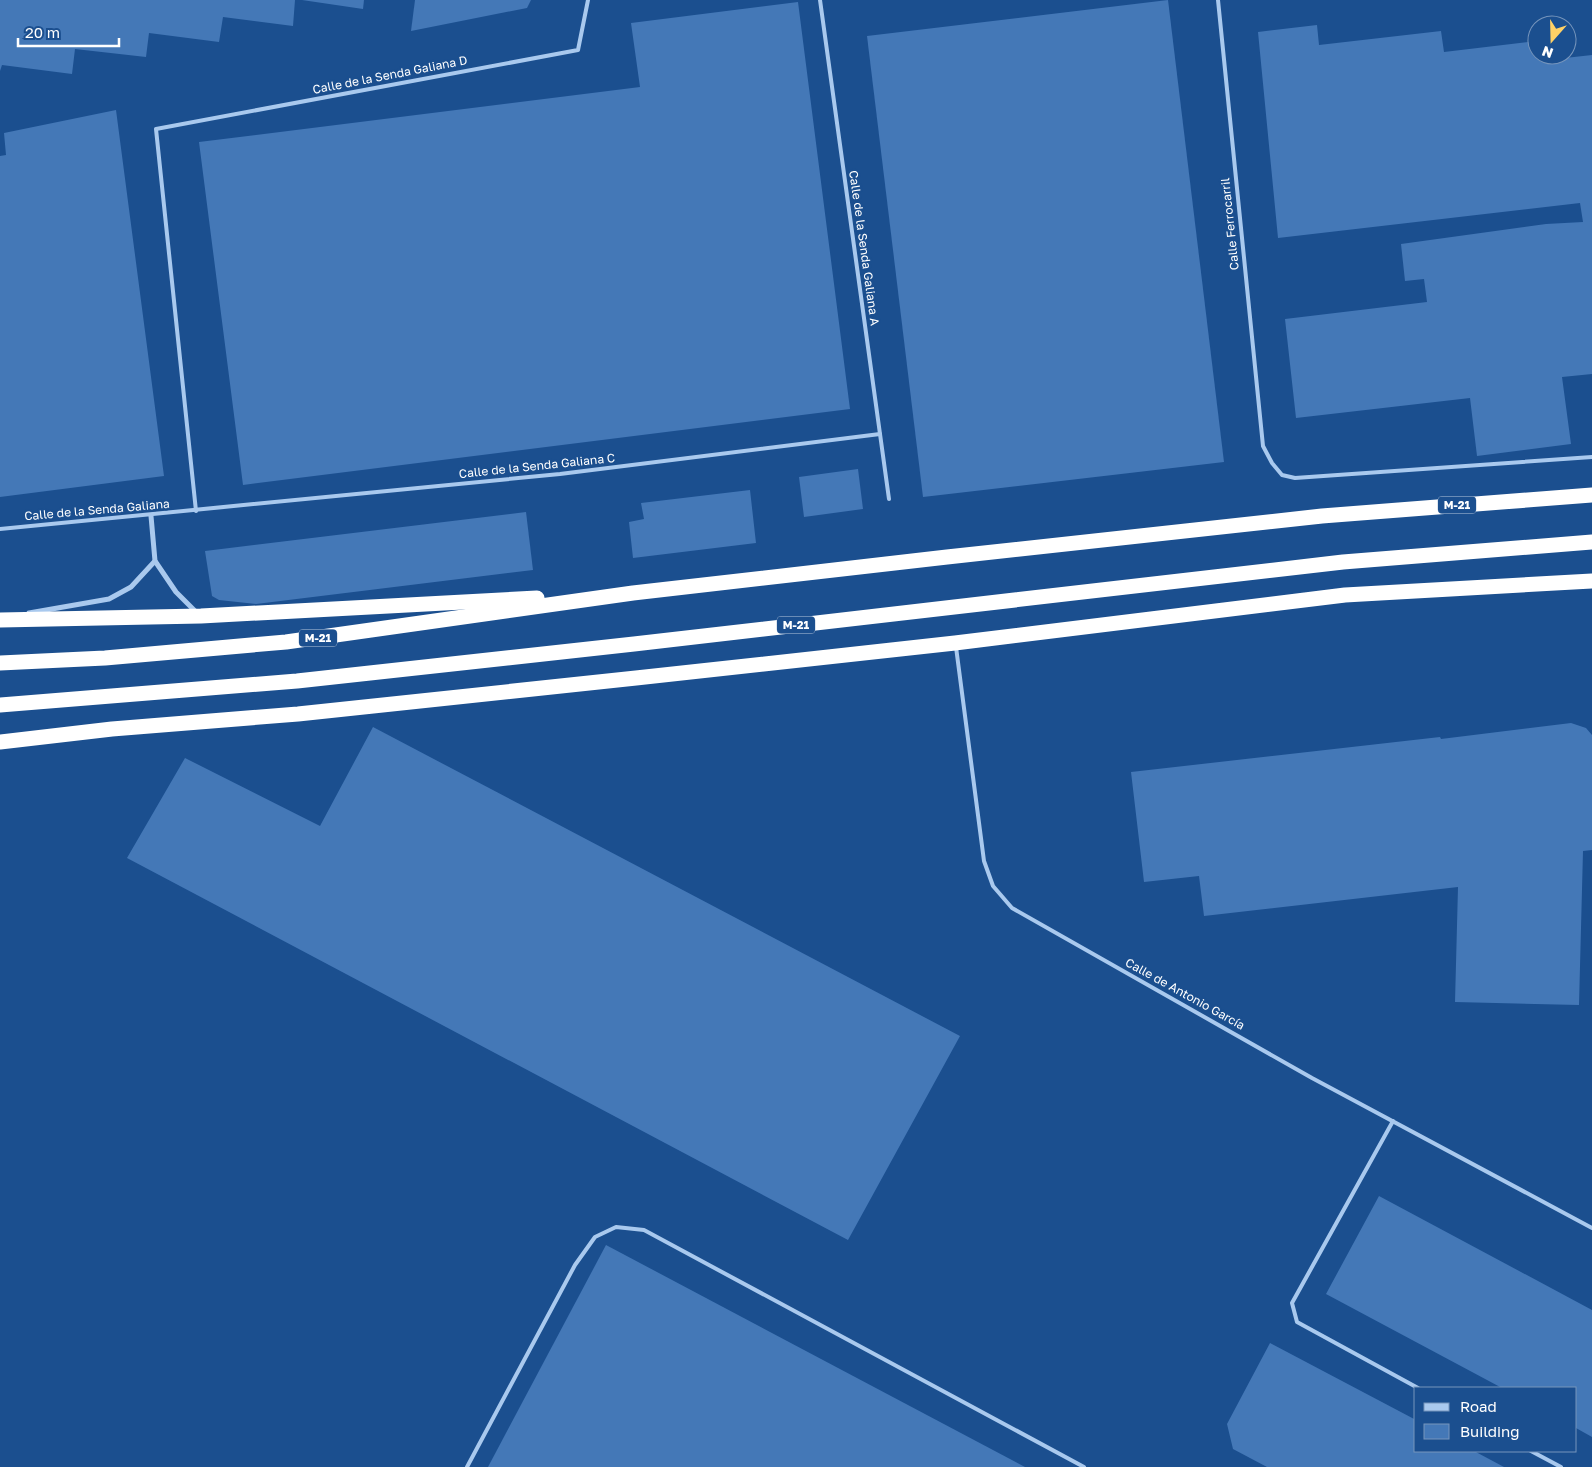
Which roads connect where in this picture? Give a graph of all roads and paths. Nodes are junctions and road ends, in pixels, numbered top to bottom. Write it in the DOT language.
graph roads {
  1 [pos="588,0"];
  2 [pos="820,0"];
  3 [pos="1218,0"];
  4 [pos="880,434"];
  5 [pos="1592,457"];
  6 [pos="1592,495"];
  7 [pos="889,499"];
  8 [pos="196,511"];
  9 [pos="151,516"];
  10 [pos="0,529"];
  11 [pos="1592,542"];
  12 [pos="155,561"];
  13 [pos="1592,581"];
  14 [pos="633,593"];
  15 [pos="201,616"];
  16 [pos="0,619"];
  17 [pos="955,643"];
  18 [pos="0,663"];
  19 [pos="0,705"];
  20 [pos="0,742"];
  21 [pos="1393,1121"];
  22 [pos="1592,1228"];
  23 [pos="1416,1387"];
  24 [pos="1533,1452"];
  25 [pos="467,1467"];
  26 [pos="1084,1467"];
  27 [pos="1561,1467"];
  1 -- 8 [label="lane, Calle de la Senda Galiana D"];
  2 -- 4 [label="lane, Calle de la Senda Galiana A"];
  3 -- 5 [label="lane, Calle Ferrocarril"];
  4 -- 7 [label="lane, Calle de la Senda Galiana A"];
  4 -- 8 [label="lane, Calle de la Senda Galiana C"];
  6 -- 14 [label="highway, M-21"];
  8 -- 9 [label="lane, Calle de la Senda Galiana"];
  9 -- 10 [label="lane, Calle de la Senda Galiana"];
  9 -- 12 [label="street"];
  11 -- 19 [label="highway, M-21"];
  12 -- 15 [label="street"];
  12 -- 16 [label="street"];
  13 -- 17 [label="highway"];
  14 -- 15 [label="highway"];
  14 -- 18 [label="highway, M-21"];
  15 -- 16 [label="highway"];
  17 -- 20 [label="highway"];
  17 -- 21 [label="lane, Calle de Antonio García"];
  21 -- 22 [label="lane, Calle de Antonio García"];
  21 -- 23 [label="lane"];
  24 -- 27 [label="lane"];
  25 -- 26 [label="lane"];
}
